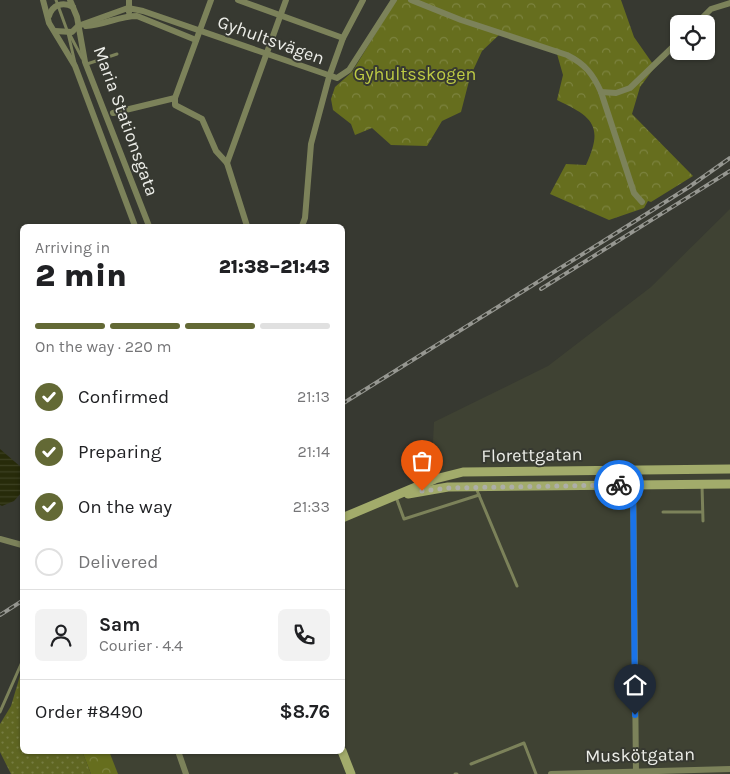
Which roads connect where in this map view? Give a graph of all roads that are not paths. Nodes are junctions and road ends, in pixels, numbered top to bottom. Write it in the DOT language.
graph roads {
  1 [pos="43,0"];
  2 [pos="70,0"];
  3 [pos="129,0"];
  4 [pos="211,0"];
  5 [pos="238,0"];
  6 [pos="286,0"];
  7 [pos="363,0"];
  8 [pos="394,0"];
  9 [pos="411,0"];
  10 [pos="57,2"];
  11 [pos="730,3"];
  12 [pos="73,7"];
  13 [pos="128,8"];
  14 [pos="705,15"];
  15 [pos="49,16"];
  16 [pos="129,16"];
  17 [pos="280,16"];
  18 [pos="78,26"];
  19 [pos="199,30"];
  20 [pos="55,31"];
  21 [pos="68,33"];
  22 [pos="343,38"];
  23 [pos="196,40"];
  24 [pos="670,50"];
  25 [pos="117,54"];
  26 [pos="266,54"];
  27 [pos="86,63"];
  28 [pos="75,66"];
  29 [pos="328,77"];
  30 [pos="601,92"];
  31 [pos="175,98"];
  32 [pos="113,114"];
  33 [pos="227,163"];
  34 [pos="642,202"];
  35 [pos="135,224"];
  36 [pos="148,224"];
  37 [pos="246,224"];
  38 [pos="303,224"];
  39 [pos="730,469"];
  40 [pos="633,470"];
  41 [pos="702,484"];
  42 [pos="730,484"];
  43 [pos="633,485"];
  44 [pos="477,491"];
  45 [pos="397,496"];
  46 [pos="371,505"];
  47 [pos="345,511"];
  48 [pos="663,512"];
  49 [pos="702,512"];
  50 [pos="345,517"];
  51 [pos="702,521"];
  52 [pos="0,539"];
  53 [pos="20,544"];
  54 [pos="517,586"];
  55 [pos="20,667"];
  56 [pos="0,712"];
  57 [pos="179,754"];
  58 [pos="343,754"];
  59 [pos="471,764"];
  60 [pos="730,769"];
  61 [pos="609,772"];
  62 [pos="636,772"];
  63 [pos="667,772"];
  64 [pos="186,774"];
  65 [pos="351,774"];
  66 [pos="536,774"];
  67 [pos="551,774"];
  1 -- 15 [label="street, Maria Stationsgata"];
  2 -- 12 [label="street, Maria Stationsgata"];
  3 -- 13 [label="street"];
  4 -- 19 [label="street"];
  5 -- 17 [label="street"];
  6 -- 17 [label="street"];
  7 -- 22 [label="street"];
  8 -- 29 [label="street, Gyhultsvägen"];
  9 -- 30 [label="street"];
  10 -- 12 [label="street"];
  10 -- 15 [label="street"];
  10 -- 21 [label="lane"];
  11 -- 14 [label="street"];
  12 -- 18 [label="street, Maria Stationsgata"];
  13 -- 16 [label="street"];
  13 -- 18 [label="street"];
  13 -- 19 [label="street, Gyhultsvägen"];
  15 -- 20 [label="street, Maria Stationsgata"];
  16 -- 18 [label="street"];
  16 -- 23 [label="street, Gyhultsvägen"];
  17 -- 22 [label="street"];
  17 -- 26 [label="street"];
  18 -- 21 [label="street, Maria Stationsgata"];
  18 -- 27 [label="street, Maria Stationsgata"];
  19 -- 23 [label="street"];
  19 -- 26 [label="street, Gyhultsvägen"];
  20 -- 21 [label="street"];
  20 -- 28 [label="street, Maria Stationsgata"];
  21 -- 27 [label="lane"];
  21 -- 28 [label="lane"];
  22 -- 29 [label="street"];
  23 -- 31 [label="street"];
  24 -- 30 [label="street"];
  25 -- 27 [label="lane"];
  26 -- 29 [label="street, Gyhultsvägen"];
  26 -- 33 [label="street"];
  27 -- 36 [label="street, Maria Stationsgata"];
  28 -- 35 [label="street, Maria Stationsgata"];
  29 -- 38 [label="street"];
  30 -- 34 [label="street"];
  31 -- 32 [label="street"];
  31 -- 33 [label="street"];
  33 -- 37 [label="street"];
  39 -- 40 [label="street, Florettgatan"];
  40 -- 43 [label="street"];
  40 -- 45 [label="street, Florettgatan"];
  41 -- 42 [label="street, Florettgatan"];
  41 -- 43 [label="street, Florettgatan"];
  41 -- 49 [label="lane"];
  43 -- 44 [label="street, Florettgatan"];
  43 -- 62 [label="street"];
  44 -- 45 [label="street, Florettgatan"];
  44 -- 45 [label="lane"];
  44 -- 54 [label="lane"];
  45 -- 46 [label="street, Florettgatan"];
  46 -- 47 [label="street, Florettgatan"];
  46 -- 50 [label="street, Florettgatan"];
  48 -- 49 [label="lane"];
  49 -- 51 [label="lane"];
  52 -- 53 [label="street"];
  55 -- 56 [label="lane"];
  57 -- 64 [label="street"];
  58 -- 65 [label="street"];
  59 -- 66 [label="lane"];
  60 -- 63 [label="street, Muskötgatan"];
  61 -- 62 [label="street, Muskötgatan"];
  61 -- 67 [label="street, Muskötgatan"];
  62 -- 63 [label="street, Muskötgatan"];
}
